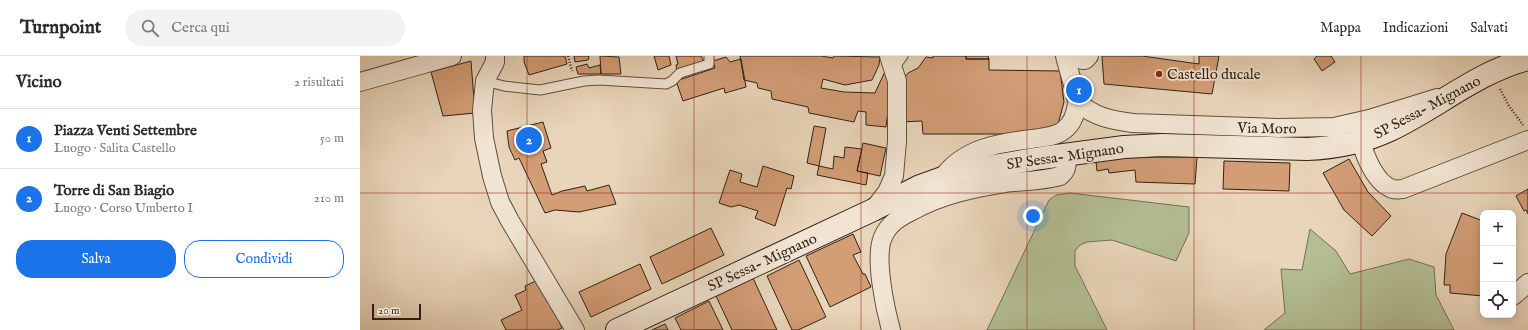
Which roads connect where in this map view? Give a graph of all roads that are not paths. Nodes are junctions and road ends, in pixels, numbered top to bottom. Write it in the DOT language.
graph roads {
  1 [pos="452,56"];
  2 [pos="495,56"];
  3 [pos="709,56"];
  4 [pos="1065,56"];
  5 [pos="1078,56"];
  6 [pos="1089,56"];
  7 [pos="1528,59"];
  8 [pos="895,60"];
  9 [pos="485,81"];
  10 [pos="360,82"];
  11 [pos="1458,91"];
  12 [pos="1077,102"];
  13 [pos="1526,134"];
  14 [pos="1361,141"];
  15 [pos="1066,155"];
  16 [pos="943,177"];
  17 [pos="873,210"];
  18 [pos="1528,283"];
  19 [pos="1516,293"];
  20 [pos="575,330"];
  21 [pos="617,330"];
  22 [pos="891,330"];
  1 -- 10 [label="street"];
  2 -- 9 [label="street"];
  3 -- 9 [label="lane"];
  4 -- 12 [label="street"];
  5 -- 6 [label="street"];
  7 -- 11 [label="street, SP Sessa- Mignano"];
  8 -- 17 [label="street"];
  9 -- 20 [label="street"];
  11 -- 12 [label="street, Via Moro"];
  11 -- 14 [label="street, SP Sessa- Mignano"];
  12 -- 16 [label="street"];
  13 -- 14 [label="street"];
  14 -- 15 [label="street, SP Sessa- Mignano"];
  15 -- 16 [label="street, SP Sessa- Mignano"];
  15 -- 22 [label="street"];
  16 -- 17 [label="street, SP Sessa- Mignano"];
  17 -- 21 [label="street, SP Sessa- Mignano"];
  18 -- 19 [label="street"];
}
